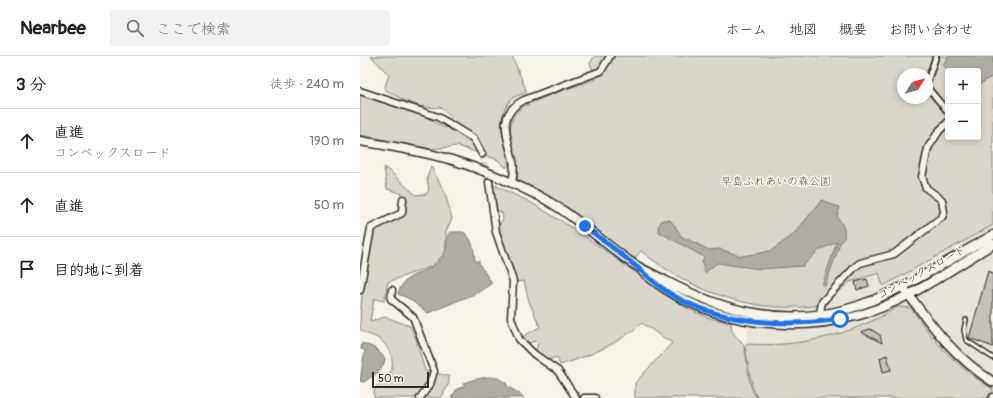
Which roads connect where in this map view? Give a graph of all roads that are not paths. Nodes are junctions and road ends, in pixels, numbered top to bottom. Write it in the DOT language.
graph roads {
  1 [pos="610,56"];
  2 [pos="936,56"];
  3 [pos="360,91"];
  4 [pos="945,108"];
  5 [pos="945,125"];
  6 [pos="360,140"];
  7 [pos="482,154"];
  8 [pos="489,182"];
  9 [pos="512,183"];
  10 [pos="403,198"];
  11 [pos="993,234"];
  12 [pos="993,244"];
  13 [pos="634,264"];
  14 [pos="902,286"];
  15 [pos="360,290"];
  16 [pos="392,290"];
  17 [pos="908,294"];
  18 [pos="820,313"];
  19 [pos="966,320"];
  20 [pos="993,358"];
  21 [pos="993,382"];
  22 [pos="420,398"];
  23 [pos="576,398"];
  24 [pos="584,398"];
  25 [pos="595,398"];
  1 -- 9 [label="street"];
  2 -- 4 [label="street"];
  3 -- 7 [label="street"];
  5 -- 18 [label="street"];
  6 -- 9 [label="street"];
  8 -- 23 [label="street"];
  9 -- 13 [label="street"];
  10 -- 15 [label="street"];
  11 -- 14 [label="street, コンベックスロード"];
  12 -- 17 [label="street, コンベックスロード"];
  13 -- 17 [label="street, コンベックスロード"];
  13 -- 18 [label="street, コンベックスロード"];
  14 -- 17 [label="street"];
  14 -- 18 [label="street, コンベックスロード"];
  16 -- 22 [label="street"];
  17 -- 21 [label="street"];
  19 -- 20 [label="lane"];
  24 -- 25 [label="street"];
}
